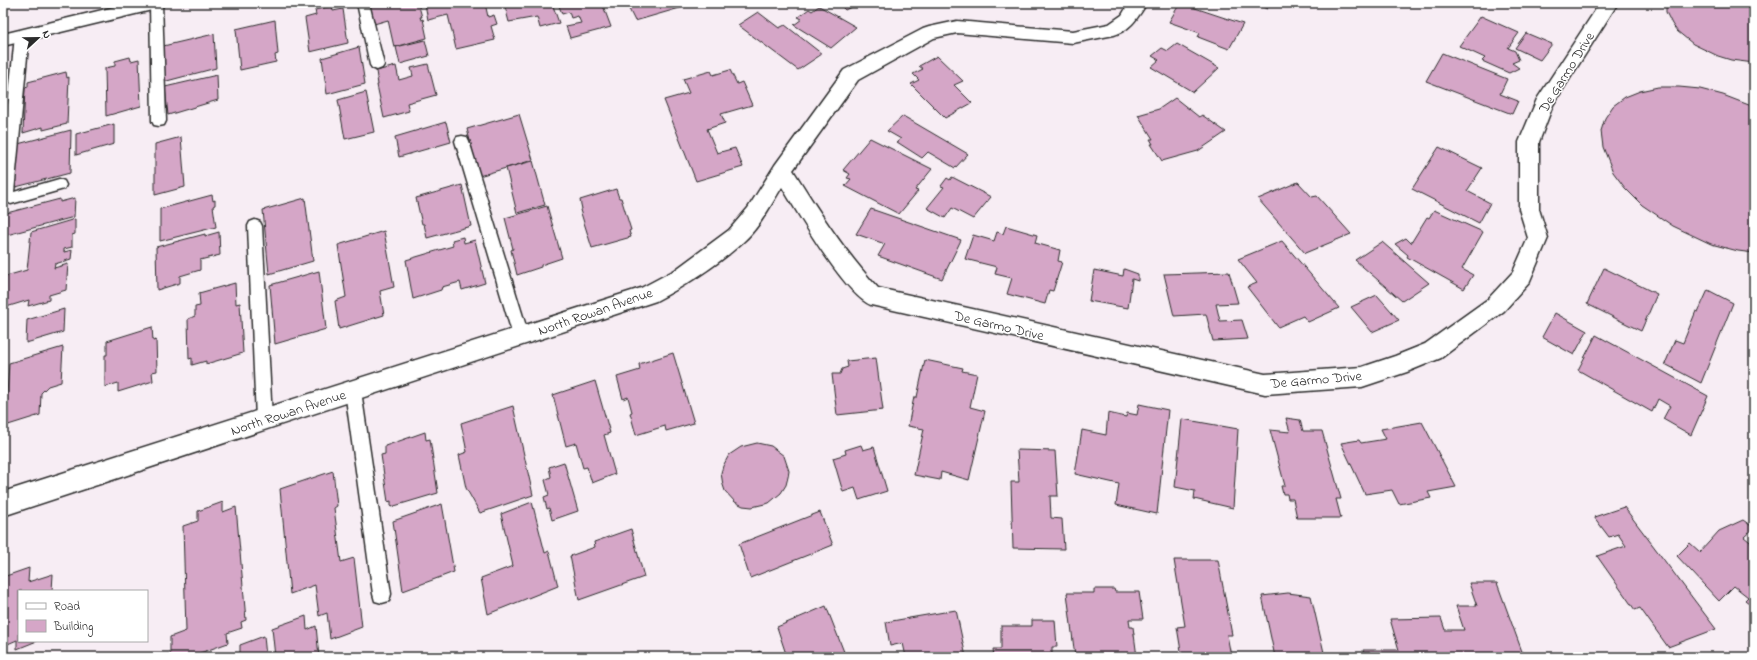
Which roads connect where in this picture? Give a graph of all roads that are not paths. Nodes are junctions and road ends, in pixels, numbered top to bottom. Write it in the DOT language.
graph roads {
  1 [pos="156,3"];
  2 [pos="363,3"];
  3 [pos="1138,3"];
  4 [pos="1609,3"];
  5 [pos="22,36"];
  6 [pos="3,40"];
  7 [pos="377,65"];
  8 [pos="159,121"];
  9 [pos="462,141"];
  10 [pos="782,170"];
  11 [pos="59,185"];
  12 [pos="255,226"];
  13 [pos="521,336"];
  14 [pos="354,391"];
  15 [pos="264,419"];
  16 [pos="3,504"];
  17 [pos="382,594"];
  1 -- 5 [label="street"];
  1 -- 8 [label="lane"];
  2 -- 7 [label="lane"];
  3 -- 10 [label="street, North Rowan Avenue"];
  4 -- 10 [label="street, De Garmo Drive"];
  5 -- 6 [label="street"];
  5 -- 11 [label="lane"];
  9 -- 13 [label="lane"];
  10 -- 13 [label="street, North Rowan Avenue"];
  12 -- 15 [label="lane"];
  13 -- 14 [label="street, North Rowan Avenue"];
  14 -- 15 [label="street, North Rowan Avenue"];
  14 -- 17 [label="lane"];
  15 -- 16 [label="street, North Rowan Avenue"];
}
